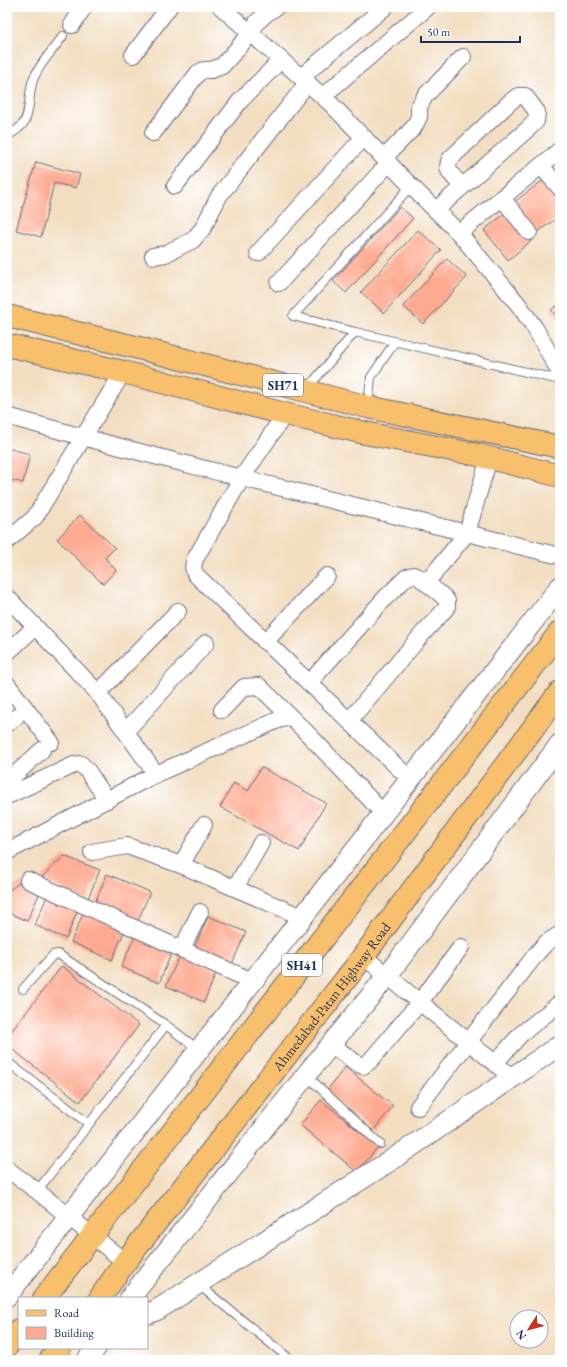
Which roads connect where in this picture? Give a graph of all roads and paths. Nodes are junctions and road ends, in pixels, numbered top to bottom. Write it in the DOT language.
graph roads {
  1 [pos="84,7"];
  2 [pos="169,7"];
  3 [pos="221,7"];
  4 [pos="276,7"];
  5 [pos="385,7"];
  6 [pos="428,7"];
  7 [pos="67,30"];
  8 [pos="250,33"];
  9 [pos="133,55"];
  10 [pos="464,57"];
  11 [pos="281,60"];
  12 [pos="305,80"];
  13 [pos="323,96"];
  14 [pos="153,133"];
  15 [pos="7,136"];
  16 [pos="364,137"];
  17 [pos="560,150"];
  18 [pos="387,161"];
  19 [pos="541,166"];
  20 [pos="175,186"];
  21 [pos="411,186"];
  22 [pos="462,186"];
  23 [pos="560,188"];
  24 [pos="502,198"];
  25 [pos="436,210"];
  26 [pos="529,232"];
  27 [pos="459,233"];
  28 [pos="258,252"];
  29 [pos="153,256"];
  30 [pos="279,283"];
  31 [pos="7,316"];
  32 [pos="355,332"];
  33 [pos="395,342"];
  34 [pos="7,345"];
  35 [pos="123,372"];
  36 [pos="560,374"];
  37 [pos="306,391"];
  38 [pos="368,407"];
  39 [pos="285,414"];
  40 [pos="7,416"];
  41 [pos="365,433"];
  42 [pos="82,438"];
  43 [pos="560,447"];
  44 [pos="489,458"];
  45 [pos="560,476"];
  46 [pos="241,479"];
  47 [pos="467,533"];
  48 [pos="7,541"];
  49 [pos="560,556"];
  50 [pos="327,576"];
  51 [pos="426,583"];
  52 [pos="560,587"];
  53 [pos="7,597"];
  54 [pos="178,611"];
  55 [pos="35,627"];
  56 [pos="560,632"];
  57 [pos="265,642"];
  58 [pos="206,643"];
  59 [pos="7,653"];
  60 [pos="309,683"];
  61 [pos="7,684"];
  62 [pos="560,692"];
  63 [pos="98,693"];
  64 [pos="222,710"];
  65 [pos="290,717"];
  66 [pos="349,721"];
  67 [pos="126,731"];
  68 [pos="560,744"];
  69 [pos="156,774"];
  70 [pos="410,779"];
  71 [pos="7,782"];
  72 [pos="7,796"];
  73 [pos="107,800"];
  74 [pos="383,813"];
  75 [pos="204,825"];
  76 [pos="261,843"];
  77 [pos="7,852"];
  78 [pos="92,852"];
  79 [pos="181,865"];
  80 [pos="28,880"];
  81 [pos="235,888"];
  82 [pos="200,912"];
  83 [pos="302,918"];
  84 [pos="560,934"];
  85 [pos="461,948"];
  86 [pos="182,950"];
  87 [pos="363,956"];
  88 [pos="387,976"];
  89 [pos="252,981"];
  90 [pos="23,989"];
  91 [pos="420,1002"];
  92 [pos="560,1003"];
  93 [pos="166,1025"];
  94 [pos="469,1042"];
  95 [pos="331,1044"];
  96 [pos="559,1047"];
  97 [pos="199,1050"];
  98 [pos="495,1063"];
  99 [pos="10,1064"];
  100 [pos="306,1075"];
  101 [pos="513,1078"];
  102 [pos="418,1107"];
  103 [pos="89,1124"];
  104 [pos="380,1144"];
  105 [pos="7,1169"];
  106 [pos="37,1191"];
  107 [pos="69,1217"];
  108 [pos="92,1236"];
  109 [pos="125,1262"];
  110 [pos="198,1284"];
  111 [pos="7,1296"];
  112 [pos="45,1297"];
  113 [pos="101,1297"];
  114 [pos="131,1297"];
  115 [pos="148,1314"];
  116 [pos="18,1331"];
  117 [pos="7,1346"];
  118 [pos="59,1349"];
  119 [pos="95,1349"];
  120 [pos="50,1360"];
  121 [pos="87,1360"];
  122 [pos="291,1360"];
  1 -- 7 [label="street"];
  2 -- 9 [label="street"];
  3 -- 8 [label="street"];
  4 -- 8 [label="street"];
  5 -- 12 [label="street"];
  6 -- 13 [label="street"];
  7 -- 15 [label="lane"];
  8 -- 11 [label="street"];
  8 -- 14 [label="street"];
  10 -- 18 [label="street"];
  11 -- 12 [label="street"];
  11 -- 20 [label="street"];
  12 -- 13 [label="street"];
  12 -- 29 [label="street"];
  13 -- 16 [label="street"];
  16 -- 18 [label="street"];
  16 -- 28 [label="street"];
  17 -- 19 [label="street"];
  18 -- 21 [label="street"];
  18 -- 30 [label="street"];
  19 -- 23 [label="street"];
  19 -- 24 [label="street"];
  21 -- 25 [label="street"];
  21 -- 32 [label="lane"];
  22 -- 22 [label="street"];
  22 -- 25 [label="street"];
  24 -- 26 [label="street"];
  24 -- 27 [label="street"];
  25 -- 27 [label="street"];
  27 -- 36 [label="street"];
  31 -- 37 [label="main road, SH71"];
  32 -- 33 [label="lane"];
  32 -- 37 [label="lane"];
  33 -- 36 [label="lane"];
  33 -- 38 [label="lane"];
  34 -- 35 [label="main road, SH71"];
  35 -- 39 [label="main road, SH71"];
  35 -- 42 [label="street"];
  37 -- 38 [label="main road, SH71"];
  38 -- 41 [label="main road"];
  38 -- 43 [label="main road, SH71"];
  39 -- 41 [label="main road, SH71"];
  39 -- 46 [label="street"];
  40 -- 42 [label="street"];
  41 -- 44 [label="main road, SH71"];
  42 -- 46 [label="street"];
  42 -- 48 [label="street"];
  44 -- 45 [label="main road, SH71"];
  44 -- 47 [label="street"];
  46 -- 47 [label="street"];
  46 -- 57 [label="street"];
  47 -- 49 [label="street"];
  47 -- 51 [label="street"];
  50 -- 57 [label="street"];
  51 -- 60 [label="street"];
  51 -- 66 [label="street"];
  52 -- 70 [label="street"];
  53 -- 55 [label="street"];
  54 -- 63 [label="street"];
  55 -- 59 [label="street"];
  55 -- 63 [label="street"];
  56 -- 108 [label="main road, SH41"];
  57 -- 60 [label="street"];
  58 -- 67 [label="street"];
  60 -- 66 [label="street"];
  61 -- 71 [label="street"];
  62 -- 87 [label="main road, Ahmedabad-Patan Highway Road / SH41"];
  63 -- 67 [label="street"];
  64 -- 65 [label="street"];
  65 -- 69 [label="street"];
  65 -- 74 [label="street"];
  66 -- 70 [label="street"];
  67 -- 69 [label="street"];
  68 -- 88 [label="street"];
  69 -- 73 [label="street"];
  70 -- 74 [label="street"];
  72 -- 73 [label="street"];
  73 -- 77 [label="street"];
  74 -- 83 [label="street"];
  75 -- 79 [label="street"];
  76 -- 81 [label="street"];
  78 -- 79 [label="street"];
  79 -- 81 [label="street"];
  80 -- 86 [label="street"];
  81 -- 83 [label="street"];
  82 -- 86 [label="street"];
  83 -- 89 [label="street"];
  84 -- 94 [label="street"];
  85 -- 91 [label="street"];
  86 -- 89 [label="street"];
  87 -- 88 [label="street"];
  87 -- 109 [label="main road, Ahmedabad-Patan Highway Road / SH41"];
  88 -- 91 [label="street"];
  88 -- 95 [label="street"];
  89 -- 97 [label="street"];
  90 -- 93 [label="lane"];
  91 -- 94 [label="street"];
  91 -- 95 [label="street"];
  92 -- 98 [label="street"];
  93 -- 97 [label="lane"];
  93 -- 103 [label="lane"];
  94 -- 98 [label="street"];
  94 -- 102 [label="street"];
  95 -- 100 [label="street"];
  96 -- 101 [label="street"];
  97 -- 107 [label="street"];
  98 -- 101 [label="street"];
  99 -- 103 [label="lane"];
  100 -- 104 [label="lane"];
  100 -- 114 [label="street"];
  101 -- 110 [label="street"];
  103 -- 106 [label="lane"];
  105 -- 106 [label="street"];
  106 -- 107 [label="street"];
  107 -- 108 [label="street"];
  107 -- 111 [label="street"];
  108 -- 109 [label="street"];
  108 -- 112 [label="main road, SH41"];
  109 -- 113 [label="main road, Ahmedabad-Patan Highway Road / SH41"];
  110 -- 115 [label="street"];
  110 -- 122 [label="lane"];
  116 -- 117 [label="main road"];
  118 -- 120 [label="main road"];
  119 -- 121 [label="street"];
}
